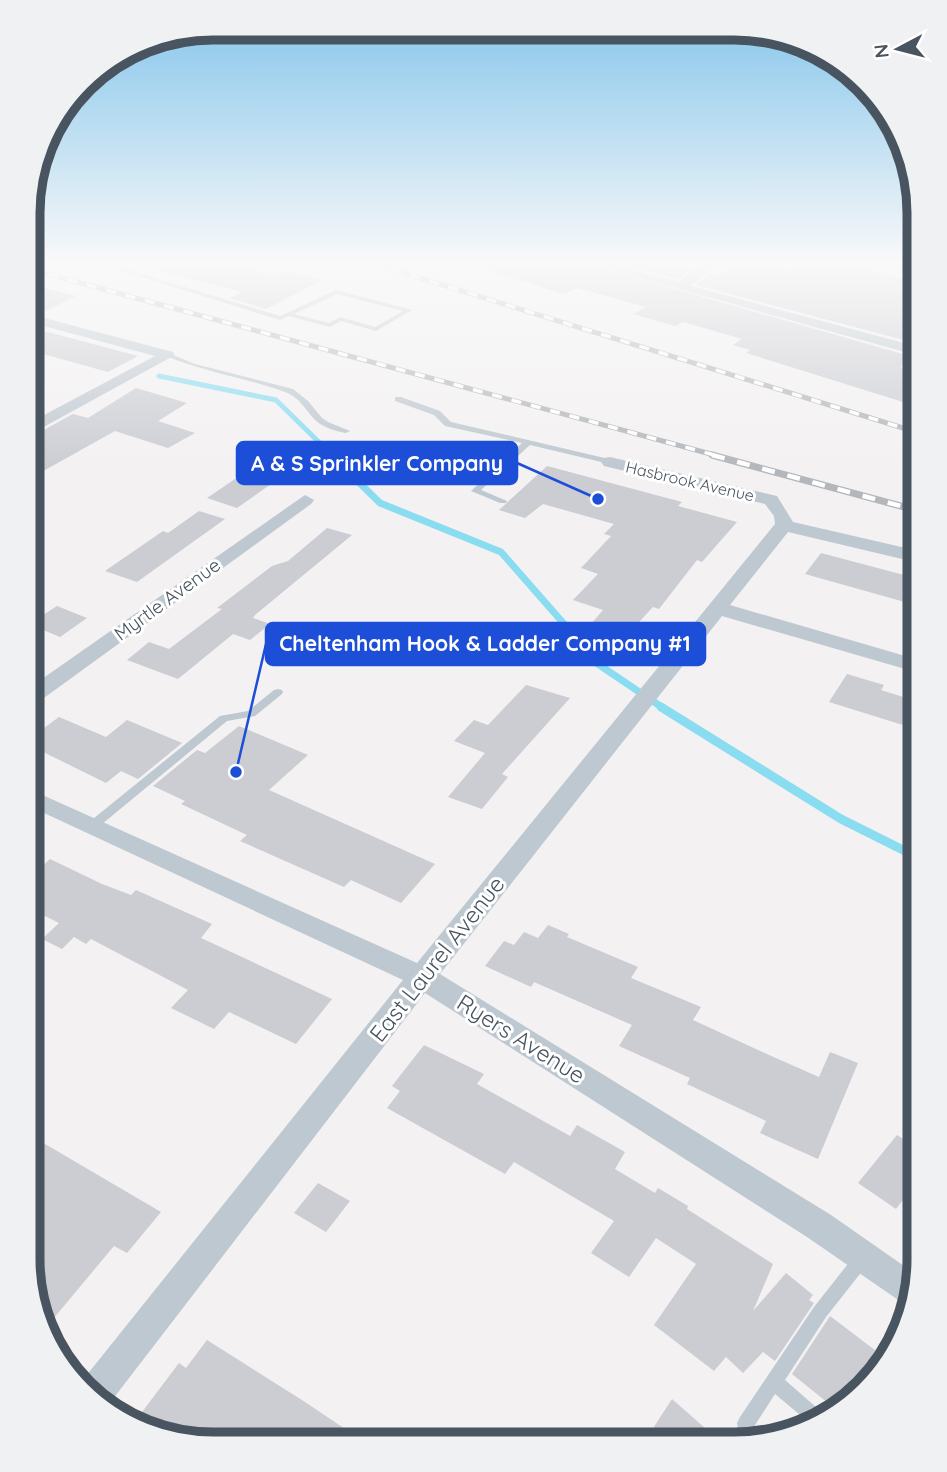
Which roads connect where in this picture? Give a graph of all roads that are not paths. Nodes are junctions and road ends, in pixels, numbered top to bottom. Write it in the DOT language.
graph roads {
  1 [pos="80,332"];
  2 [pos="843,332"];
  3 [pos="907,349"];
  4 [pos="168,355"];
  5 [pos="398,399"];
  6 [pos="40,424"];
  7 [pos="346,431"];
  8 [pos="528,442"];
  9 [pos="610,462"];
  10 [pos="305,500"];
  11 [pos="503,501"];
  12 [pos="784,525"];
  13 [pos="907,554"];
  14 [pos="718,608"];
  15 [pos="907,663"];
  16 [pos="40,690"];
  17 [pos="278,692"];
  18 [pos="40,802"];
  19 [pos="92,826"];
  20 [pos="422,977"];
  21 [pos="863,1257"];
  22 [pos="904,1286"];
  23 [pos="773,1381"];
  24 [pos="99,1388"];
  25 [pos="811,1413"];
  26 [pos="747,1431"];
  1 -- 4 [label="street"];
  2 -- 3 [label="street"];
  4 -- 6 [label="street"];
  4 -- 7 [label="lane"];
  5 -- 8 [label="lane"];
  8 -- 9 [label="lane"];
  8 -- 11 [label="lane"];
  9 -- 12 [label="street, Hasbrook Avenue"];
  10 -- 16 [label="street, Myrtle Avenue"];
  12 -- 13 [label="street"];
  12 -- 14 [label="street, East Laurel Avenue"];
  14 -- 15 [label="street"];
  14 -- 20 [label="street, East Laurel Avenue"];
  17 -- 19 [label="lane"];
  18 -- 19 [label="street, Ryers Avenue"];
  19 -- 20 [label="street, Ryers Avenue"];
  20 -- 21 [label="street, Ryers Avenue"];
  20 -- 24 [label="street, East Laurel Avenue"];
  21 -- 22 [label="street, Ryers Avenue"];
  21 -- 23 [label="lane"];
  23 -- 25 [label="lane"];
  23 -- 26 [label="lane"];
}
